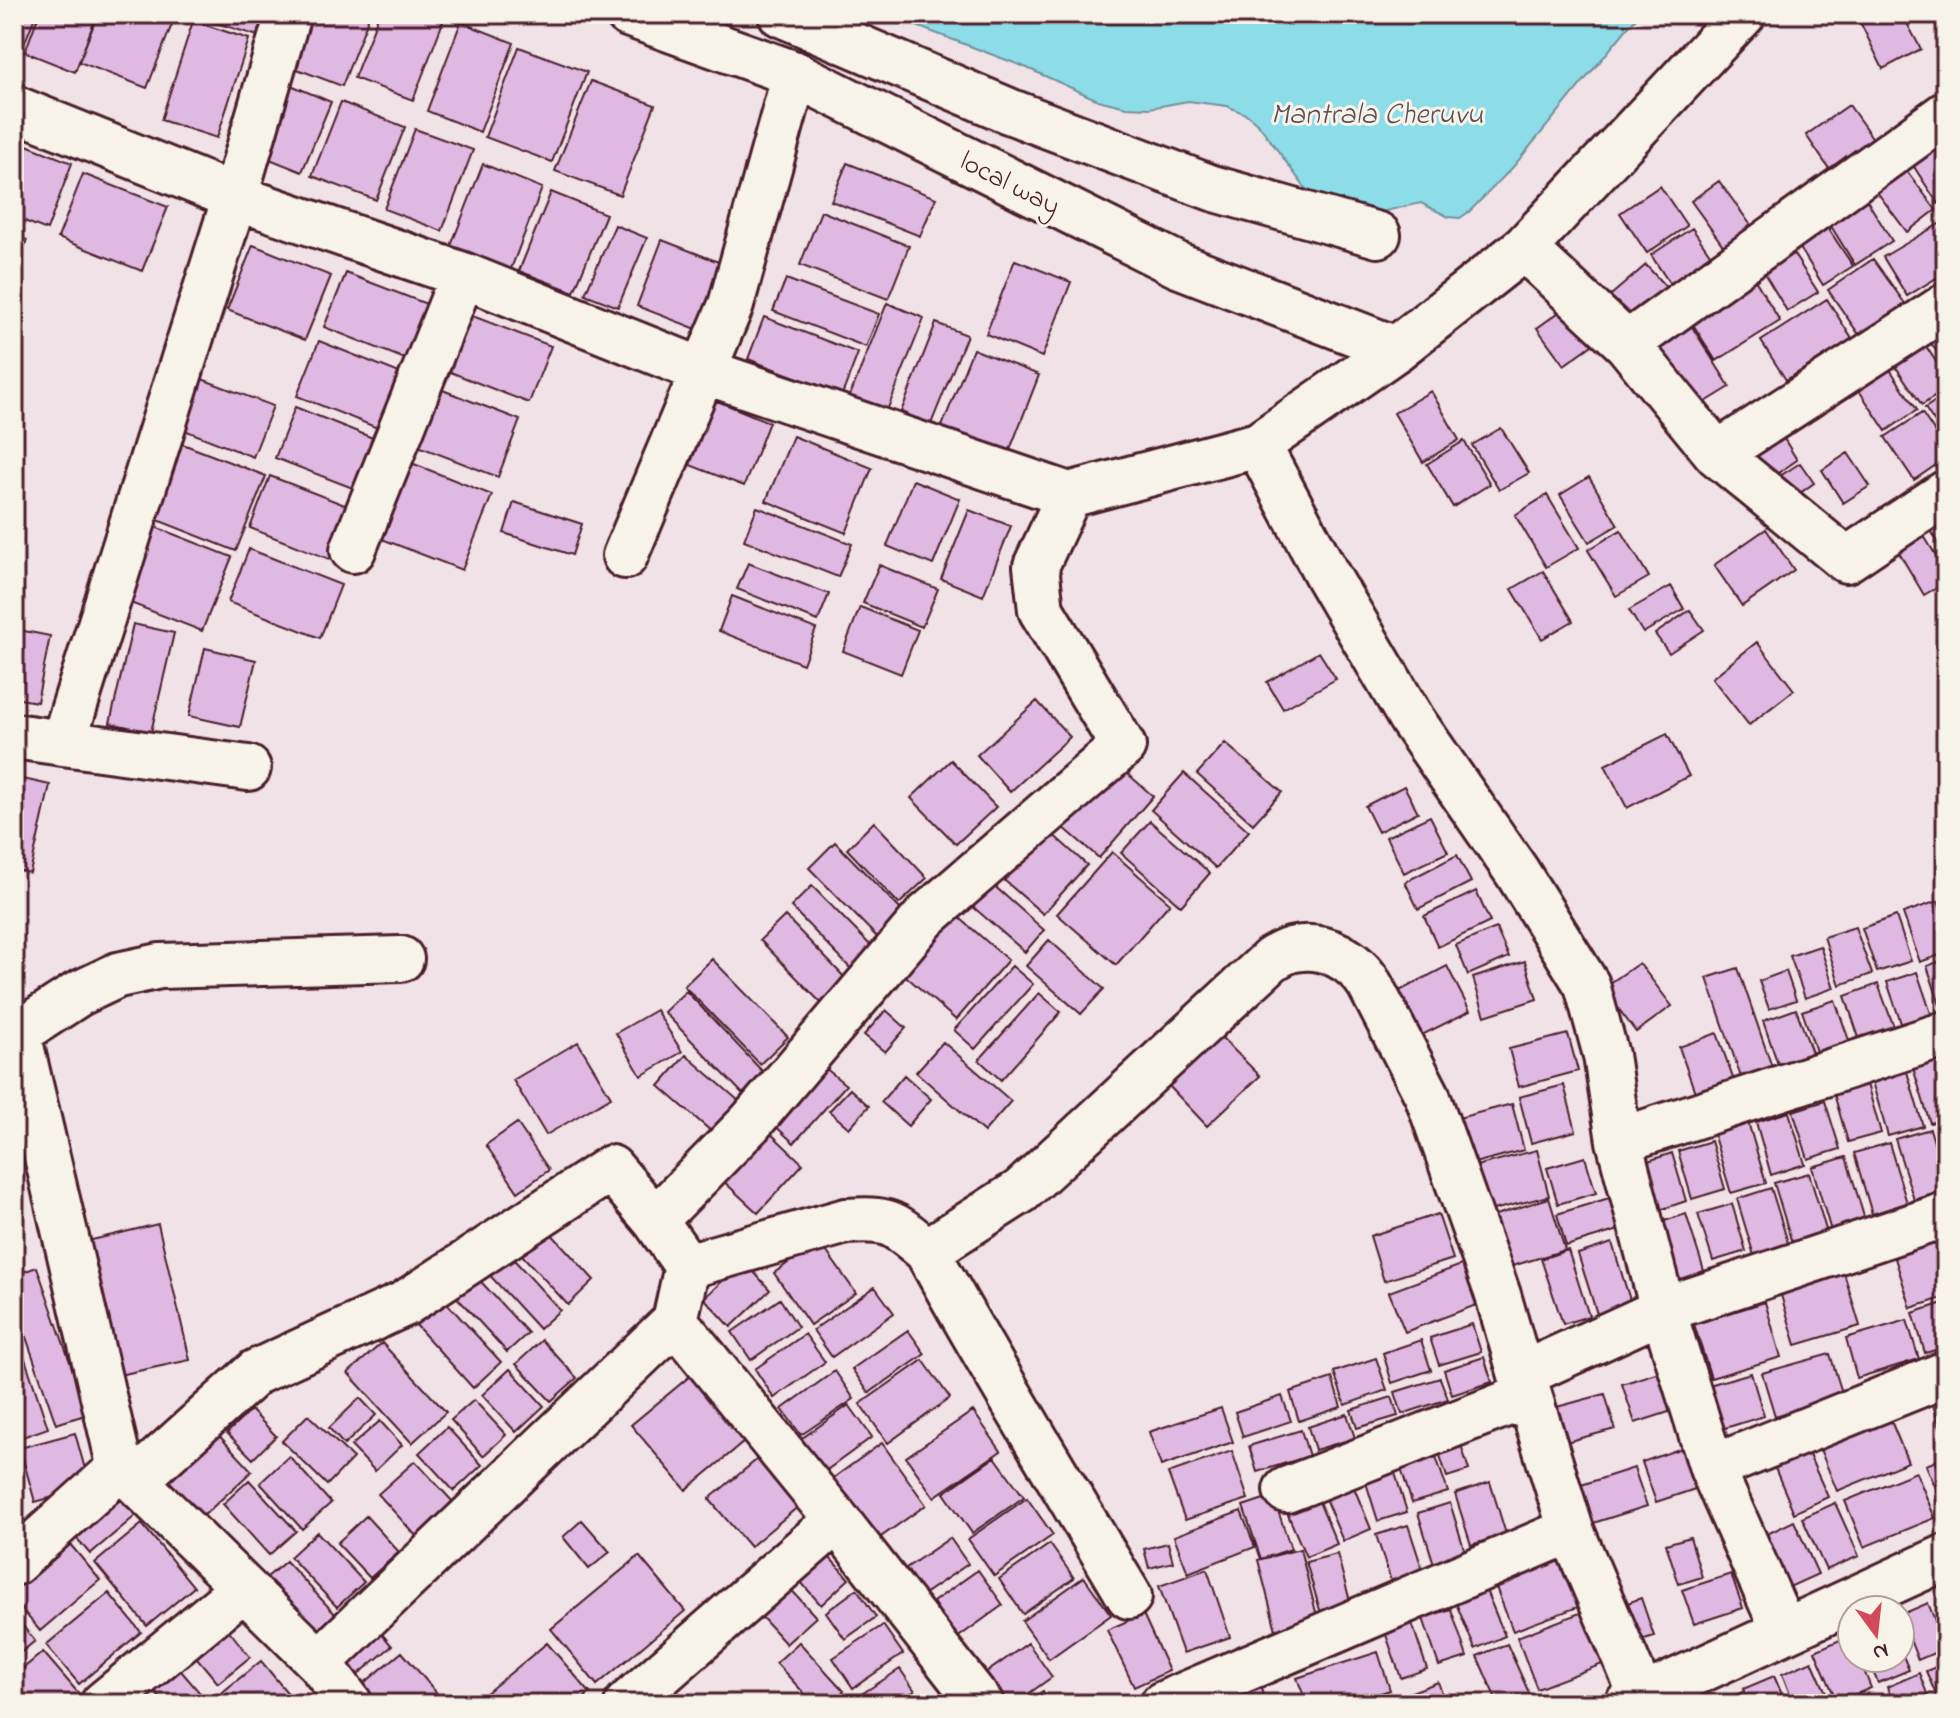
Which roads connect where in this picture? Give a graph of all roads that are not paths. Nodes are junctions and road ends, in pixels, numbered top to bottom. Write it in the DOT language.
graph roads {
  1 [pos="288,14"];
  2 [pos="628,14"];
  3 [pos="781,14"];
  4 [pos="1743,14"];
  5 [pos="795,74"];
  6 [pos="14,108"];
  7 [pos="1946,114"];
  8 [pos="235,197"];
  9 [pos="1378,235"];
  10 [pos="1524,248"];
  11 [pos="463,275"];
  12 [pos="1946,306"];
  13 [pos="1627,344"];
  14 [pos="1396,349"];
  15 [pos="703,371"];
  16 [pos="1258,445"];
  17 [pos="1717,454"];
  18 [pos="1946,493"];
  19 [pos="1069,495"];
  20 [pos="353,550"];
  21 [pos="625,556"];
  22 [pos="14,736"];
  23 [pos="63,743"];
  24 [pos="248,768"];
  25 [pos="401,959"];
  26 [pos="16,1034"];
  27 [pos="1946,1034"];
  28 [pos="1619,1141"];
  29 [pos="1946,1215"];
  30 [pos="655,1220"];
  31 [pos="927,1251"];
  32 [pos="687,1266"];
  33 [pos="1663,1310"];
  34 [pos="675,1321"];
  35 [pos="1946,1374"];
  36 [pos="1525,1385"];
  37 [pos="1712,1468"];
  38 [pos="128,1474"];
  39 [pos="1286,1490"];
  40 [pos="837,1520"];
  41 [pos="1571,1530"];
  42 [pos="1946,1557"];
  43 [pos="14,1563"];
  44 [pos="244,1588"];
  45 [pos="1129,1596"];
  46 [pos="1784,1631"];
  47 [pos="319,1662"];
  48 [pos="1634,1700"];
  49 [pos="348,1703"];
  50 [pos="103,1704"];
  51 [pos="627,1704"];
  52 [pos="981,1704"];
  53 [pos="1163,1704"];
  1 -- 8 [label="street"];
  2 -- 5 [label="street, local way"];
  3 -- 9 [label="street"];
  4 -- 10 [label="street"];
  5 -- 14 [label="street, local way"];
  5 -- 15 [label="street"];
  6 -- 8 [label="street"];
  7 -- 13 [label="street"];
  8 -- 11 [label="street"];
  8 -- 23 [label="street"];
  10 -- 13 [label="street"];
  10 -- 14 [label="street"];
  11 -- 15 [label="street"];
  11 -- 20 [label="street"];
  12 -- 17 [label="street"];
  13 -- 17 [label="street"];
  14 -- 16 [label="street"];
  15 -- 19 [label="street"];
  15 -- 21 [label="street"];
  16 -- 19 [label="street"];
  16 -- 28 [label="street"];
  17 -- 18 [label="street"];
  19 -- 30 [label="street"];
  22 -- 23 [label="street"];
  23 -- 24 [label="street"];
  25 -- 26 [label="street"];
  26 -- 38 [label="street"];
  27 -- 28 [label="street"];
  28 -- 33 [label="street"];
  29 -- 33 [label="street"];
  30 -- 32 [label="street"];
  30 -- 38 [label="street"];
  31 -- 32 [label="street"];
  31 -- 36 [label="street"];
  31 -- 45 [label="street"];
  32 -- 34 [label="street"];
  33 -- 36 [label="street"];
  33 -- 37 [label="street"];
  34 -- 40 [label="street"];
  34 -- 47 [label="street"];
  35 -- 37 [label="street"];
  36 -- 39 [label="street"];
  36 -- 41 [label="street"];
  37 -- 46 [label="street"];
  38 -- 43 [label="street"];
  38 -- 44 [label="street"];
  40 -- 51 [label="street"];
  40 -- 52 [label="street"];
  41 -- 48 [label="street"];
  41 -- 53 [label="street"];
  42 -- 46 [label="street"];
  44 -- 47 [label="street"];
  44 -- 50 [label="street"];
  46 -- 48 [label="street"];
  47 -- 49 [label="street"];
}
